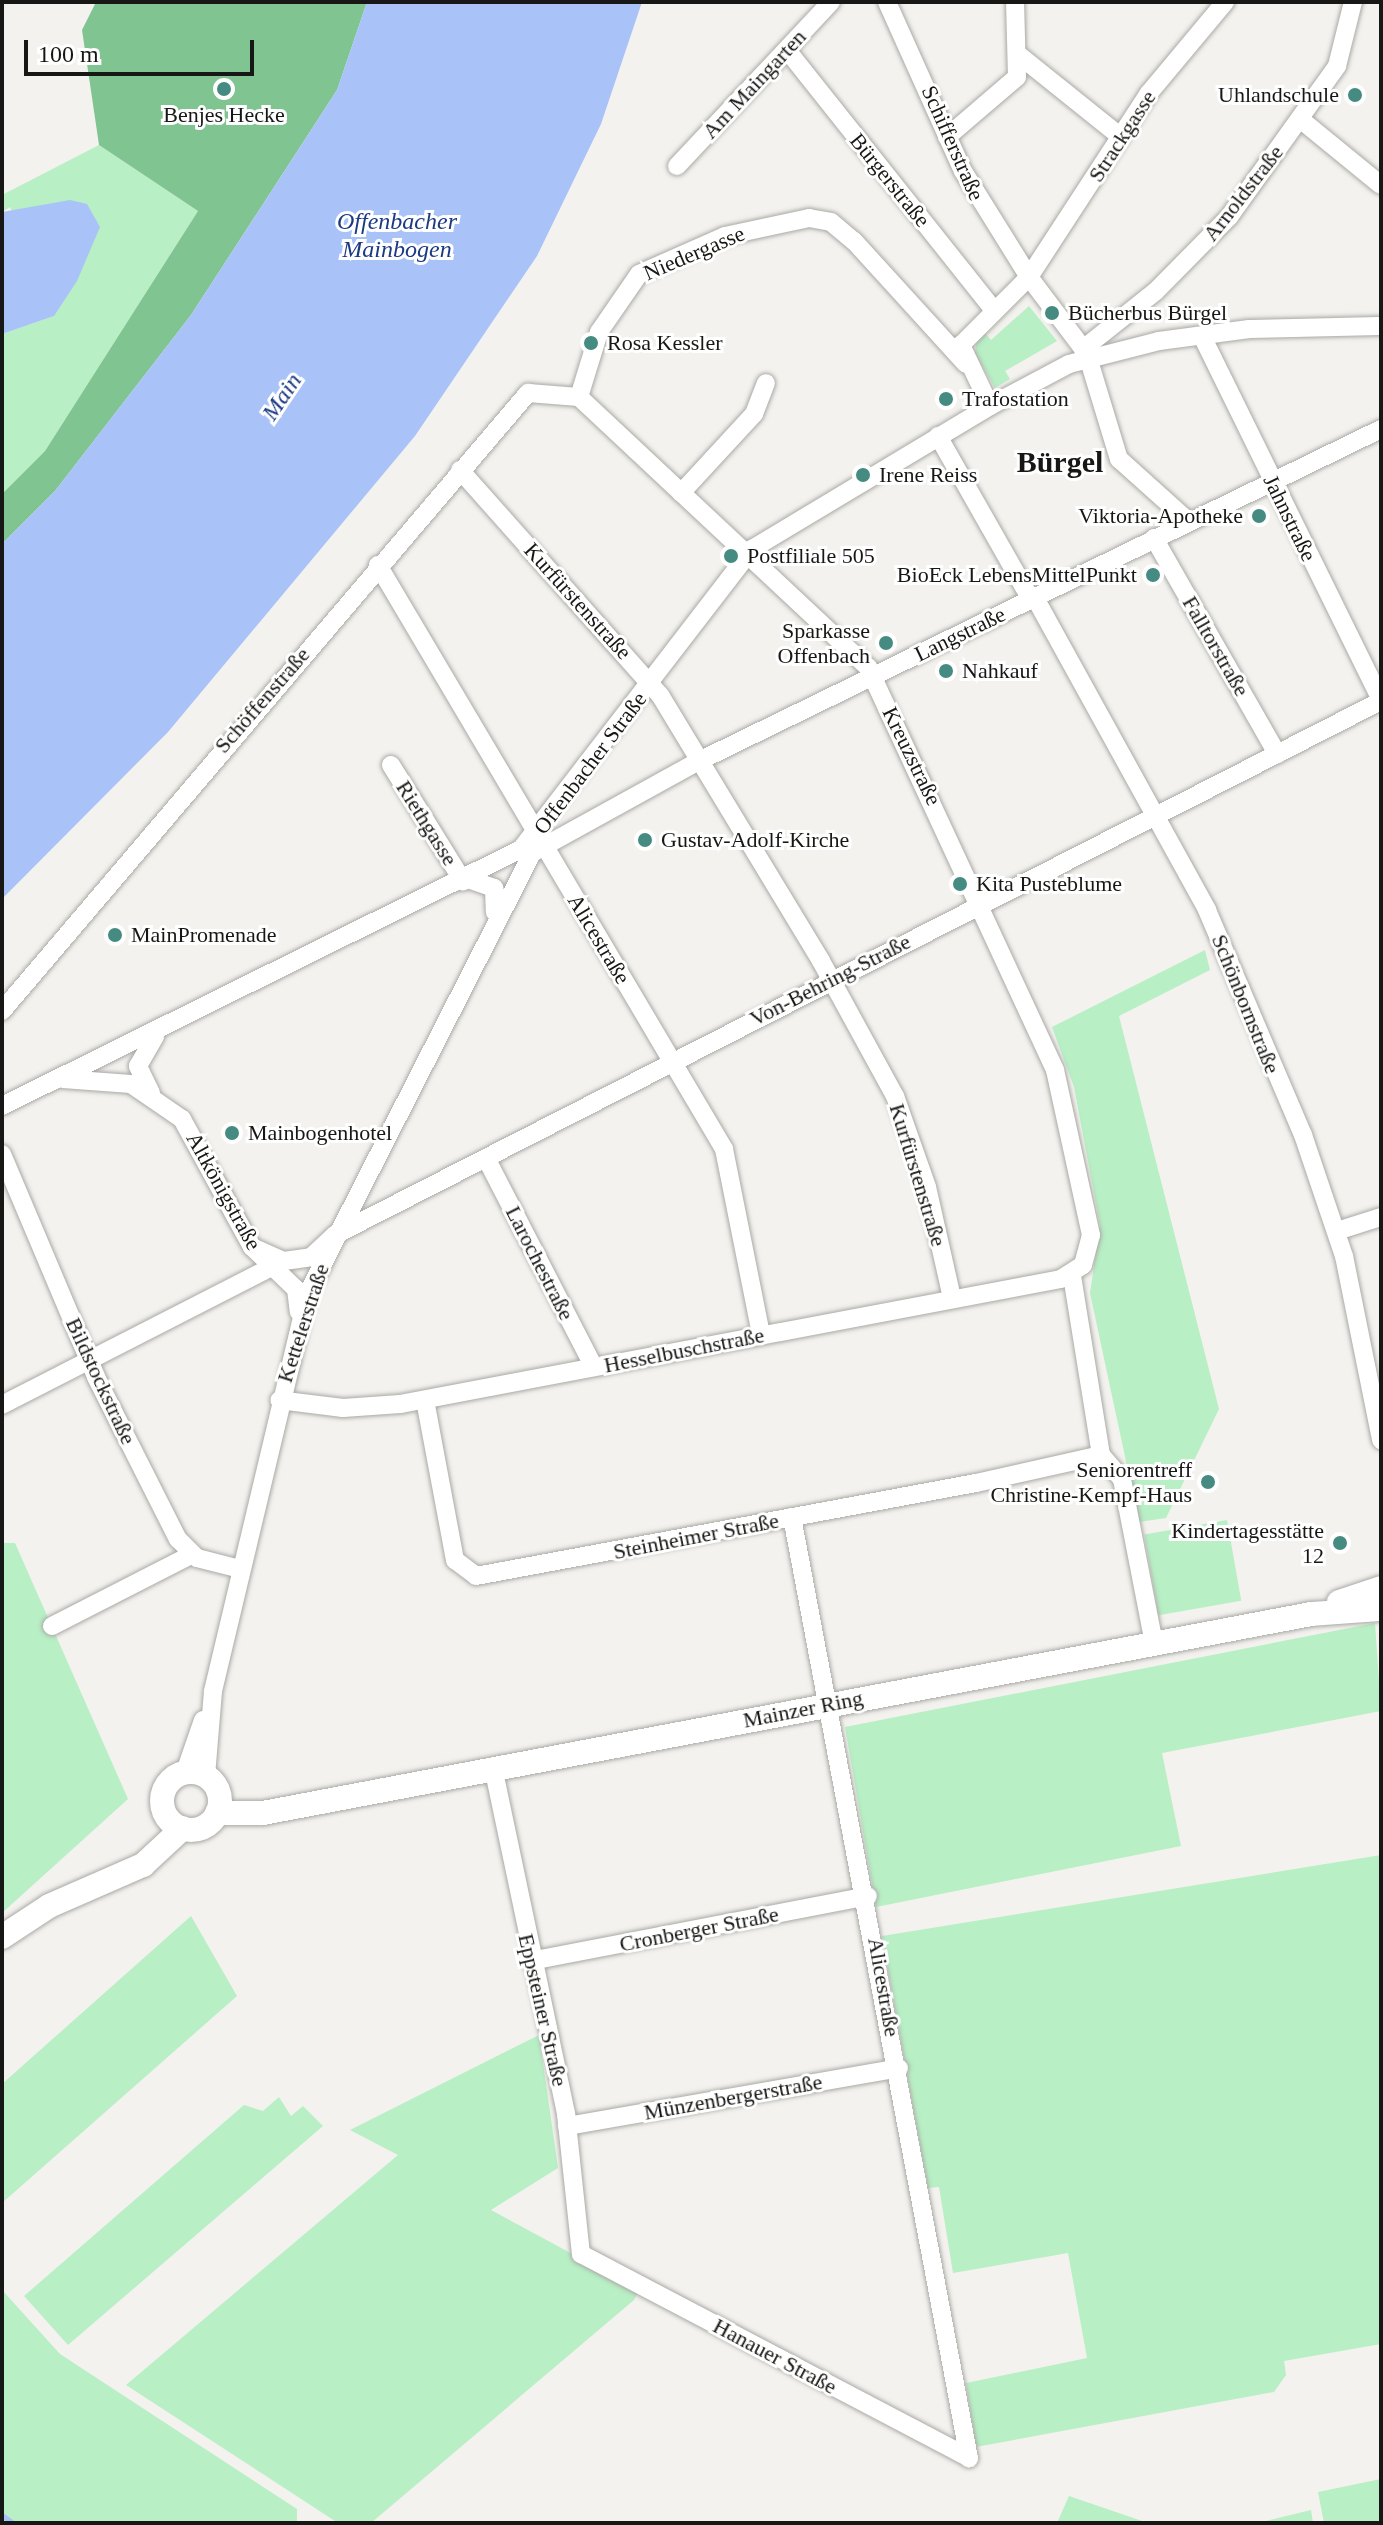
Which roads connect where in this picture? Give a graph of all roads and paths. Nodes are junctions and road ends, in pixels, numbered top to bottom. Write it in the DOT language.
graph roads {
  1 [pos="831,2"];
  2 [pos="1015,2"];
  3 [pos="1353,2"];
  4 [pos="891,4"];
  5 [pos="1214,6"];
  6 [pos="787,50"];
  7 [pos="1020,56"];
  8 [pos="1300,119"];
  9 [pos="947,137"];
  10 [pos="1121,137"];
  11 [pos="677,166"];
  12 [pos="1381,185"];
  13 [pos="1029,277"];
  14 [pos="993,309"];
  15 [pos="1381,326"];
  16 [pos="1202,336"];
  17 [pos="1086,354"];
  18 [pos="966,364"];
  19 [pos="766,383"];
  20 [pos="579,397"];
  21 [pos="990,406"];
  22 [pos="1381,429"];
  23 [pos="938,436"];
  24 [pos="460,470"];
  25 [pos="1272,481"];
  26 [pos="681,493"];
  27 [pos="1188,521"];
  28 [pos="1154,538"];
  29 [pos="748,554"];
  30 [pos="378,565"];
  31 [pos="1032,597"];
  32 [pos="873,677"];
  33 [pos="650,683"];
  34 [pos="1381,700"];
  35 [pos="1277,754"];
  36 [pos="699,761"];
  37 [pos="391,765"];
  38 [pos="565,798"];
  39 [pos="1157,812"];
  40 [pos="590,816"];
  41 [pos="539,839"];
  42 [pos="466,880"];
  43 [pos="982,901"];
  44 [pos="485,937"];
  45 [pos="829,981"];
  46 [pos="2,1011"];
  47 [pos="160,1032"];
  48 [pos="673,1063"];
  49 [pos="57,1079"];
  50 [pos="156,1098"];
  51 [pos="2,1106"];
  52 [pos="2,1154"];
  53 [pos="486,1158"];
  54 [pos="1381,1217"];
  55 [pos="1337,1231"];
  56 [pos="335,1235"];
  57 [pos="278,1264"];
  58 [pos="1078,1270"];
  59 [pos="952,1298"];
  60 [pos="296,1331"];
  61 [pos="761,1335"];
  62 [pos="89,1361"];
  63 [pos="594,1367"];
  64 [pos="1377,1394"];
  65 [pos="279,1400"];
  66 [pos="425,1400"];
  67 [pos="2,1405"];
  68 [pos="1381,1440"];
  69 [pos="1101,1455"];
  70 [pos="792,1517"];
  71 [pos="191,1555"];
  72 [pos="240,1569"];
  73 [pos="1381,1588"];
  74 [pos="1381,1609"];
  75 [pos="1311,1614"];
  76 [pos="52,1626"];
  77 [pos="1154,1643"];
  78 [pos="830,1704"];
  79 [pos="493,1767"];
  80 [pos="207,1789"];
  81 [pos="174,1821"];
  82 [pos="868,1896"];
  83 [pos="2,1937"];
  84 [pos="531,1961"];
  85 [pos="899,2068"];
  86 [pos="567,2126"];
  87 [pos="581,2254"];
  88 [pos="969,2458"];
  1 -- 6 [label="street, Am Maingarten"];
  2 -- 7 [label="street"];
  3 -- 8 [label="street, Arnoldstraße"];
  4 -- 9 [label="street, Schifferstraße"];
  5 -- 10 [label="street, Strackgasse"];
  6 -- 11 [label="street, Am Maingarten"];
  6 -- 14 [label="street, Bürgerstraße"];
  7 -- 9 [label="street"];
  7 -- 10 [label="street"];
  8 -- 12 [label="street"];
  8 -- 17 [label="street, Arnoldstraße"];
  9 -- 13 [label="street, Schifferstraße"];
  10 -- 13 [label="street, Strackgasse"];
  13 -- 14 [label="street, Strackgasse"];
  13 -- 17 [label="street, Schifferstraße"];
  14 -- 18 [label="street, Strackgasse"];
  15 -- 16 [label="street"];
  16 -- 17 [label="street"];
  16 -- 25 [label="street, Jahnstraße"];
  17 -- 21 [label="street, Offenbacher Straße"];
  17 -- 27 [label="street"];
  18 -- 20 [label="street, Niedergasse"];
  18 -- 21 [label="street, Niedergasse"];
  19 -- 26 [label="street"];
  20 -- 24 [label="street, Schöffenstraße"];
  20 -- 26 [label="street, Kreuzstraße"];
  21 -- 23 [label="street, Offenbacher Straße"];
  22 -- 25 [label="street, Langstraße"];
  23 -- 29 [label="street, Offenbacher Straße"];
  23 -- 31 [label="street, Schönbornstraße"];
  24 -- 30 [label="street, Schöffenstraße"];
  24 -- 33 [label="street, Kurfürstenstraße"];
  25 -- 27 [label="street, Langstraße"];
  25 -- 34 [label="street, Jahnstraße"];
  26 -- 29 [label="street, Kreuzstraße"];
  27 -- 28 [label="street, Langstraße"];
  28 -- 31 [label="street, Langstraße"];
  28 -- 35 [label="street, Falltorstraße"];
  29 -- 32 [label="street, Kreuzstraße"];
  29 -- 33 [label="street, Offenbacher Straße"];
  30 -- 41 [label="street, Alicestraße"];
  30 -- 46 [label="street, Schöffenstraße"];
  31 -- 32 [label="street, Langstraße"];
  31 -- 39 [label="street, Schönbornstraße"];
  32 -- 36 [label="street, Langstraße"];
  32 -- 43 [label="street, Kreuzstraße"];
  33 -- 36 [label="street, Kurfürstenstraße"];
  33 -- 38 [label="street, Offenbacher Straße"];
  34 -- 35 [label="street, Von-Behring-Straße"];
  35 -- 39 [label="street, Von-Behring-Straße"];
  36 -- 40 [label="street, Langstraße"];
  36 -- 45 [label="street, Kurfürstenstraße"];
  37 -- 42 [label="street, Riethgasse"];
  38 -- 40 [label="street"];
  38 -- 41 [label="street, Offenbacher Straße"];
  39 -- 43 [label="street, Von-Behring-Straße"];
  39 -- 55 [label="street, Schönbornstraße"];
  40 -- 41 [label="street, Langstraße"];
  41 -- 42 [label="street, Offenbacher Straße"];
  41 -- 44 [label="street, Kettelerstraße"];
  41 -- 48 [label="street, Alicestraße"];
  42 -- 44 [label="street, Kettelerstraße"];
  42 -- 47 [label="street, Offenbacher Straße"];
  43 -- 45 [label="street, Von-Behring-Straße"];
  43 -- 58 [label="street, Kreuzstraße"];
  44 -- 56 [label="street, Kettelerstraße"];
  45 -- 48 [label="street, Von-Behring-Straße"];
  45 -- 59 [label="street, Kurfürstenstraße"];
  47 -- 49 [label="street, Offenbacher Straße"];
  47 -- 50 [label="street, Altkönigstraße"];
  48 -- 53 [label="street, Von-Behring-Straße"];
  48 -- 61 [label="street, Alicestraße"];
  49 -- 50 [label="street, Altkönigstraße"];
  49 -- 51 [label="street, Offenbacher Straße"];
  50 -- 57 [label="street, Altkönigstraße"];
  52 -- 62 [label="street, Bildstockstraße"];
  53 -- 56 [label="street, Von-Behring-Straße"];
  53 -- 63 [label="street, Larochestraße"];
  54 -- 55 [label="street"];
  55 -- 64 [label="street, Schönbornstraße"];
  56 -- 57 [label="street, Von-Behring-Straße"];
  56 -- 60 [label="street, Kettelerstraße"];
  57 -- 60 [label="street, Altkönigstraße"];
  57 -- 62 [label="street, Von-Behring-Straße"];
  58 -- 59 [label="street, Hesselbuschstraße"];
  58 -- 69 [label="street"];
  59 -- 61 [label="street, Hesselbuschstraße"];
  60 -- 65 [label="street, Kettelerstraße"];
  61 -- 63 [label="street, Hesselbuschstraße"];
  62 -- 67 [label="street, Von-Behring-Straße"];
  62 -- 71 [label="street, Bildstockstraße"];
  63 -- 66 [label="street, Hesselbuschstraße"];
  64 -- 68 [label="street, Schönbornstraße"];
  65 -- 66 [label="street, Hesselbuschstraße"];
  65 -- 72 [label="street, Kettelerstraße"];
  66 -- 70 [label="street, Steinheimer Straße"];
  69 -- 70 [label="street, Steinheimer Straße"];
  69 -- 77 [label="street"];
  70 -- 78 [label="street, Alicestraße"];
  71 -- 72 [label="street"];
  71 -- 76 [label="street"];
  72 -- 80 [label="street, Kettelerstraße"];
  73 -- 75 [label="street, Mainzer Ring"];
  74 -- 75 [label="street, Mainzer Ring"];
  75 -- 77 [label="street, Mainzer Ring"];
  77 -- 78 [label="street, Mainzer Ring"];
  78 -- 79 [label="street, Mainzer Ring"];
  78 -- 82 [label="street, Alicestraße"];
  79 -- 80 [label="street, Mainzer Ring"];
  79 -- 84 [label="street, Eppsteiner Straße"];
  80 -- 81 [label="street"];
  80 -- 81 [label="street, Kettelerstraße"];
  81 -- 83 [label="street, Kettelerstraße"];
  82 -- 84 [label="street, Cronberger Straße"];
  82 -- 85 [label="street, Alicestraße"];
  84 -- 86 [label="street, Eppsteiner Straße"];
  85 -- 86 [label="street, Münzenbergerstraße"];
  85 -- 88 [label="street, Alicestraße"];
  86 -- 87 [label="street, Eppsteiner Straße"];
  87 -- 88 [label="street, Hanauer Straße"];
}
